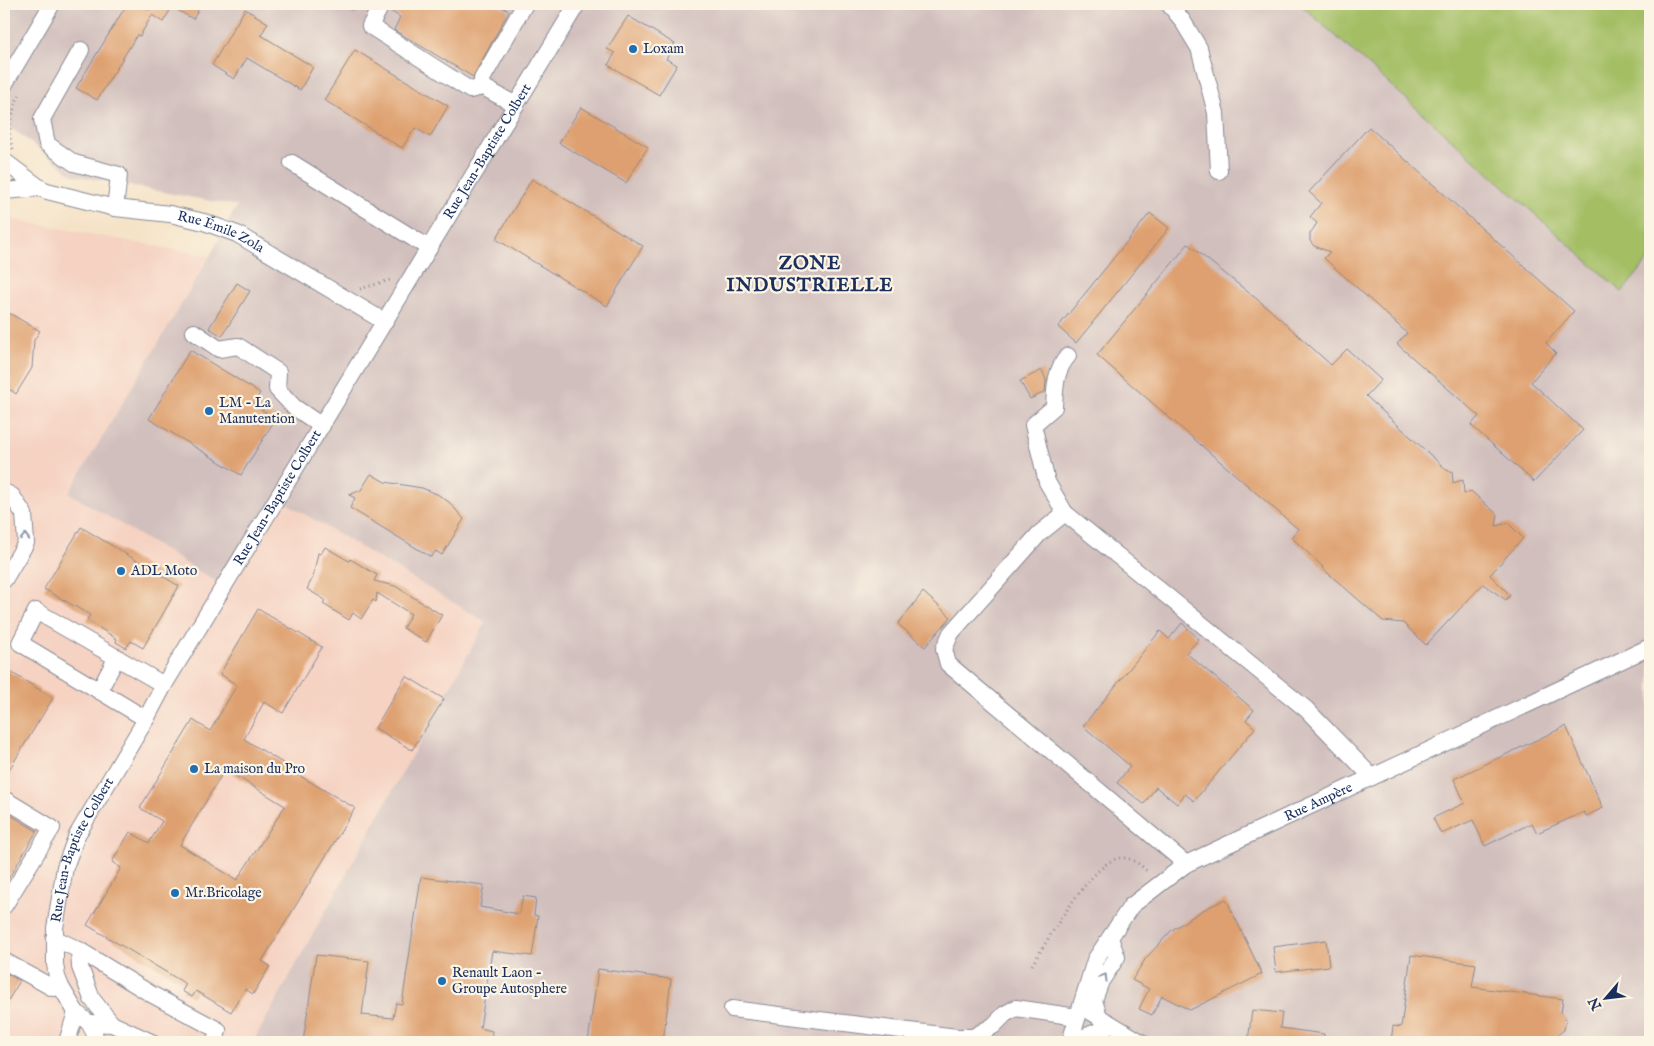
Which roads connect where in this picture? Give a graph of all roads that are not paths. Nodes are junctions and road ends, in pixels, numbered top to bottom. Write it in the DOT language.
graph roads {
  1 [pos="52,4"];
  2 [pos="382,4"];
  3 [pos="525,4"];
  4 [pos="577,4"];
  5 [pos="1169,4"];
  6 [pos="81,50"];
  7 [pos="4,85"];
  8 [pos="483,87"];
  9 [pos="516,105"];
  10 [pos="11,157"];
  11 [pos="292,163"];
  12 [pos="1219,171"];
  13 [pos="40,188"];
  14 [pos="4,191"];
  15 [pos="115,208"];
  16 [pos="429,248"];
  17 [pos="385,322"];
  18 [pos="194,332"];
  19 [pos="1068,356"];
  20 [pos="322,426"];
  21 [pos="4,492"];
  22 [pos="1065,513"];
  23 [pos="4,580"];
  24 [pos="1650,647"];
  25 [pos="117,657"];
  26 [pos="164,685"];
  27 [pos="99,690"];
  28 [pos="146,718"];
  29 [pos="1372,777"];
  30 [pos="4,799"];
  31 [pos="1186,864"];
  32 [pos="4,906"];
  33 [pos="54,938"];
  34 [pos="1110,938"];
  35 [pos="79,950"];
  36 [pos="4,961"];
  37 [pos="61,988"];
  38 [pos="732,1009"];
  39 [pos="1078,1011"];
  40 [pos="76,1012"];
  41 [pos="1106,1021"];
  42 [pos="997,1022"];
  43 [pos="88,1023"];
  44 [pos="112,1024"];
  45 [pos="900,1036"];
  46 [pos="946,1039"];
  47 [pos="67,1042"];
  48 [pos="96,1042"];
  49 [pos="151,1042"];
  50 [pos="213,1042"];
  51 [pos="994,1042"];
  52 [pos="1070,1042"];
  53 [pos="1076,1042"];
  54 [pos="1141,1042"];
  1 -- 7 [label="street"];
  2 -- 8 [label="street"];
  3 -- 8 [label="street"];
  4 -- 9 [label="street, Rue Jean-Baptiste Colbert"];
  5 -- 12 [label="street"];
  6 -- 15 [label="street"];
  8 -- 9 [label="street"];
  9 -- 16 [label="street, Rue Jean-Baptiste Colbert"];
  10 -- 13 [label="street, Rue Émile Zola"];
  11 -- 16 [label="street"];
  13 -- 14 [label="street, Rue Émile Zola"];
  13 -- 15 [label="street, Rue Émile Zola"];
  15 -- 17 [label="street, Rue Émile Zola"];
  16 -- 17 [label="street, Rue Jean-Baptiste Colbert"];
  17 -- 20 [label="street, Rue Jean-Baptiste Colbert"];
  18 -- 20 [label="street"];
  19 -- 22 [label="street"];
  20 -- 26 [label="street, Rue Jean-Baptiste Colbert"];
  23 -- 21 [label="street, one-way"];
  22 -- 29 [label="street"];
  22 -- 31 [label="street"];
  24 -- 29 [label="street, Rue Ampère"];
  25 -- 26 [label="street"];
  25 -- 27 [label="street"];
  25 -- 27 [label="street"];
  26 -- 28 [label="street, Rue Jean-Baptiste Colbert"];
  27 -- 28 [label="street"];
  28 -- 33 [label="street, Rue Jean-Baptiste Colbert"];
  29 -- 31 [label="street, Rue Ampère"];
  30 -- 32 [label="street"];
  31 -- 34 [label="street, Rue Ampère"];
  33 -- 35 [label="street"];
  33 -- 37 [label="street, Rue Jean-Baptiste Colbert"];
  34 -- 39 [label="street, Rue Ampère"];
  41 -- 34 [label="street, one-way"];
  35 -- 44 [label="street"];
  35 -- 50 [label="street"];
  36 -- 37 [label="street"];
  37 -- 40 [label="street, Rue Jean-Baptiste Colbert"];
  38 -- 45 [label="street"];
  39 -- 41 [label="street"];
  39 -- 42 [label="street"];
  39 -- 52 [label="street, Rue Ampère"];
  40 -- 43 [label="street, Rue Jean-Baptiste Colbert"];
  40 -- 47 [label="street"];
  41 -- 53 [label="street"];
  41 -- 54 [label="street"];
  42 -- 46 [label="street"];
  42 -- 51 [label="street"];
  43 -- 44 [label="street"];
  43 -- 48 [label="street, Rue Jean-Baptiste Colbert"];
  44 -- 49 [label="street"];
  45 -- 46 [label="street"];
}
